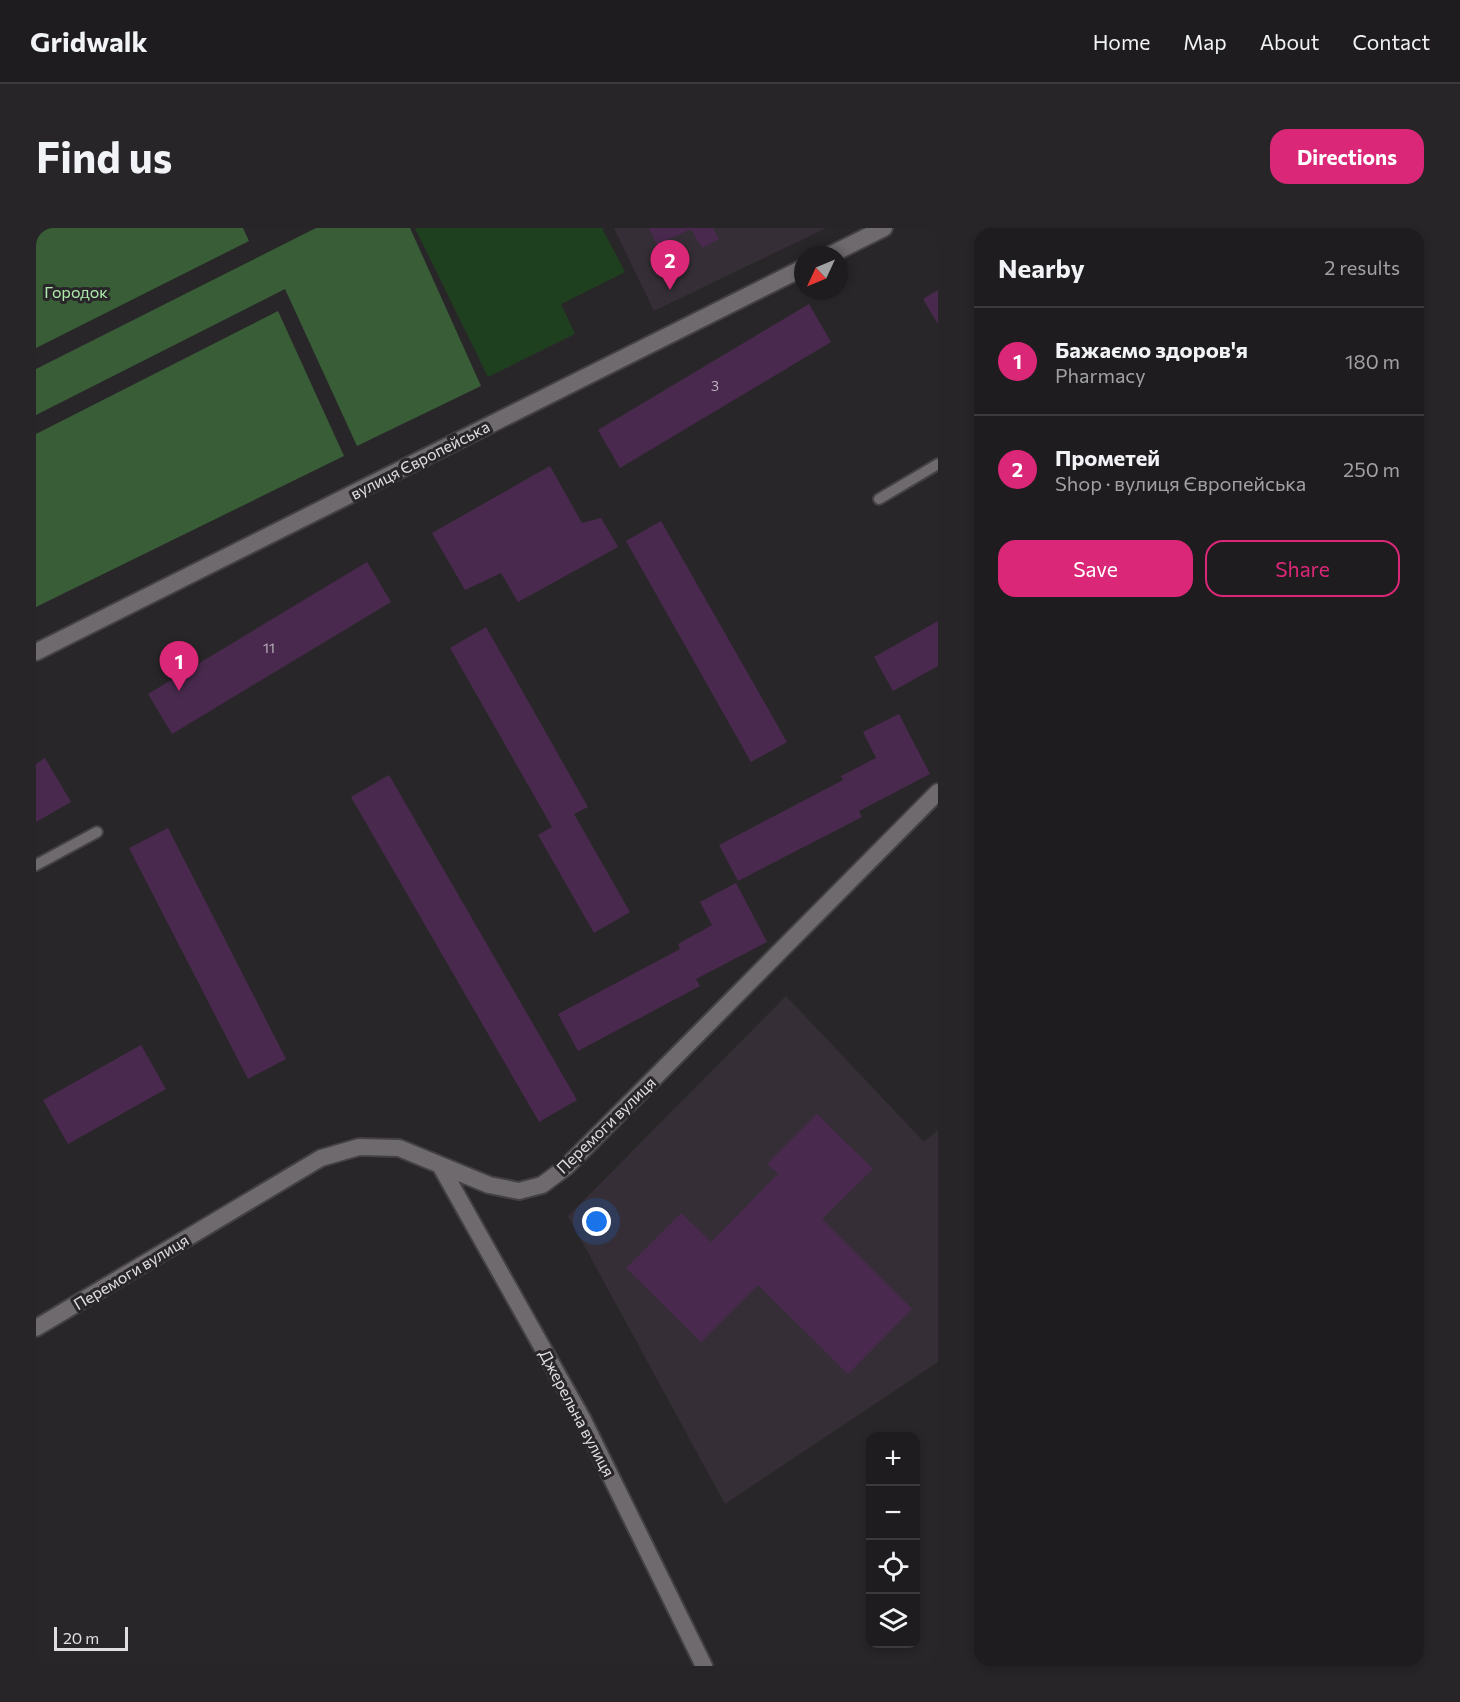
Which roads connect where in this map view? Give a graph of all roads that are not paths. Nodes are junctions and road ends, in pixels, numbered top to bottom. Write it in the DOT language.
graph roads {
  1 [pos="884,228"];
  2 [pos="848,246"];
  3 [pos="794,273"];
  4 [pos="938,464"];
  5 [pos="879,499"];
  6 [pos="36,652"];
  7 [pos="938,792"];
  8 [pos="97,832"];
  9 [pos="36,865"];
  10 [pos="440,1165"];
  11 [pos="36,1328"];
  12 [pos="704,1666"];
  1 -- 2 [label="street"];
  3 -- 6 [label="street, вулиця Європейська"];
  4 -- 5 [label="lane"];
  7 -- 10 [label="street, Перемоги вулиця"];
  8 -- 9 [label="lane"];
  10 -- 11 [label="street, Перемоги вулиця"];
  10 -- 12 [label="street, Джерельна вулиця"];
}
